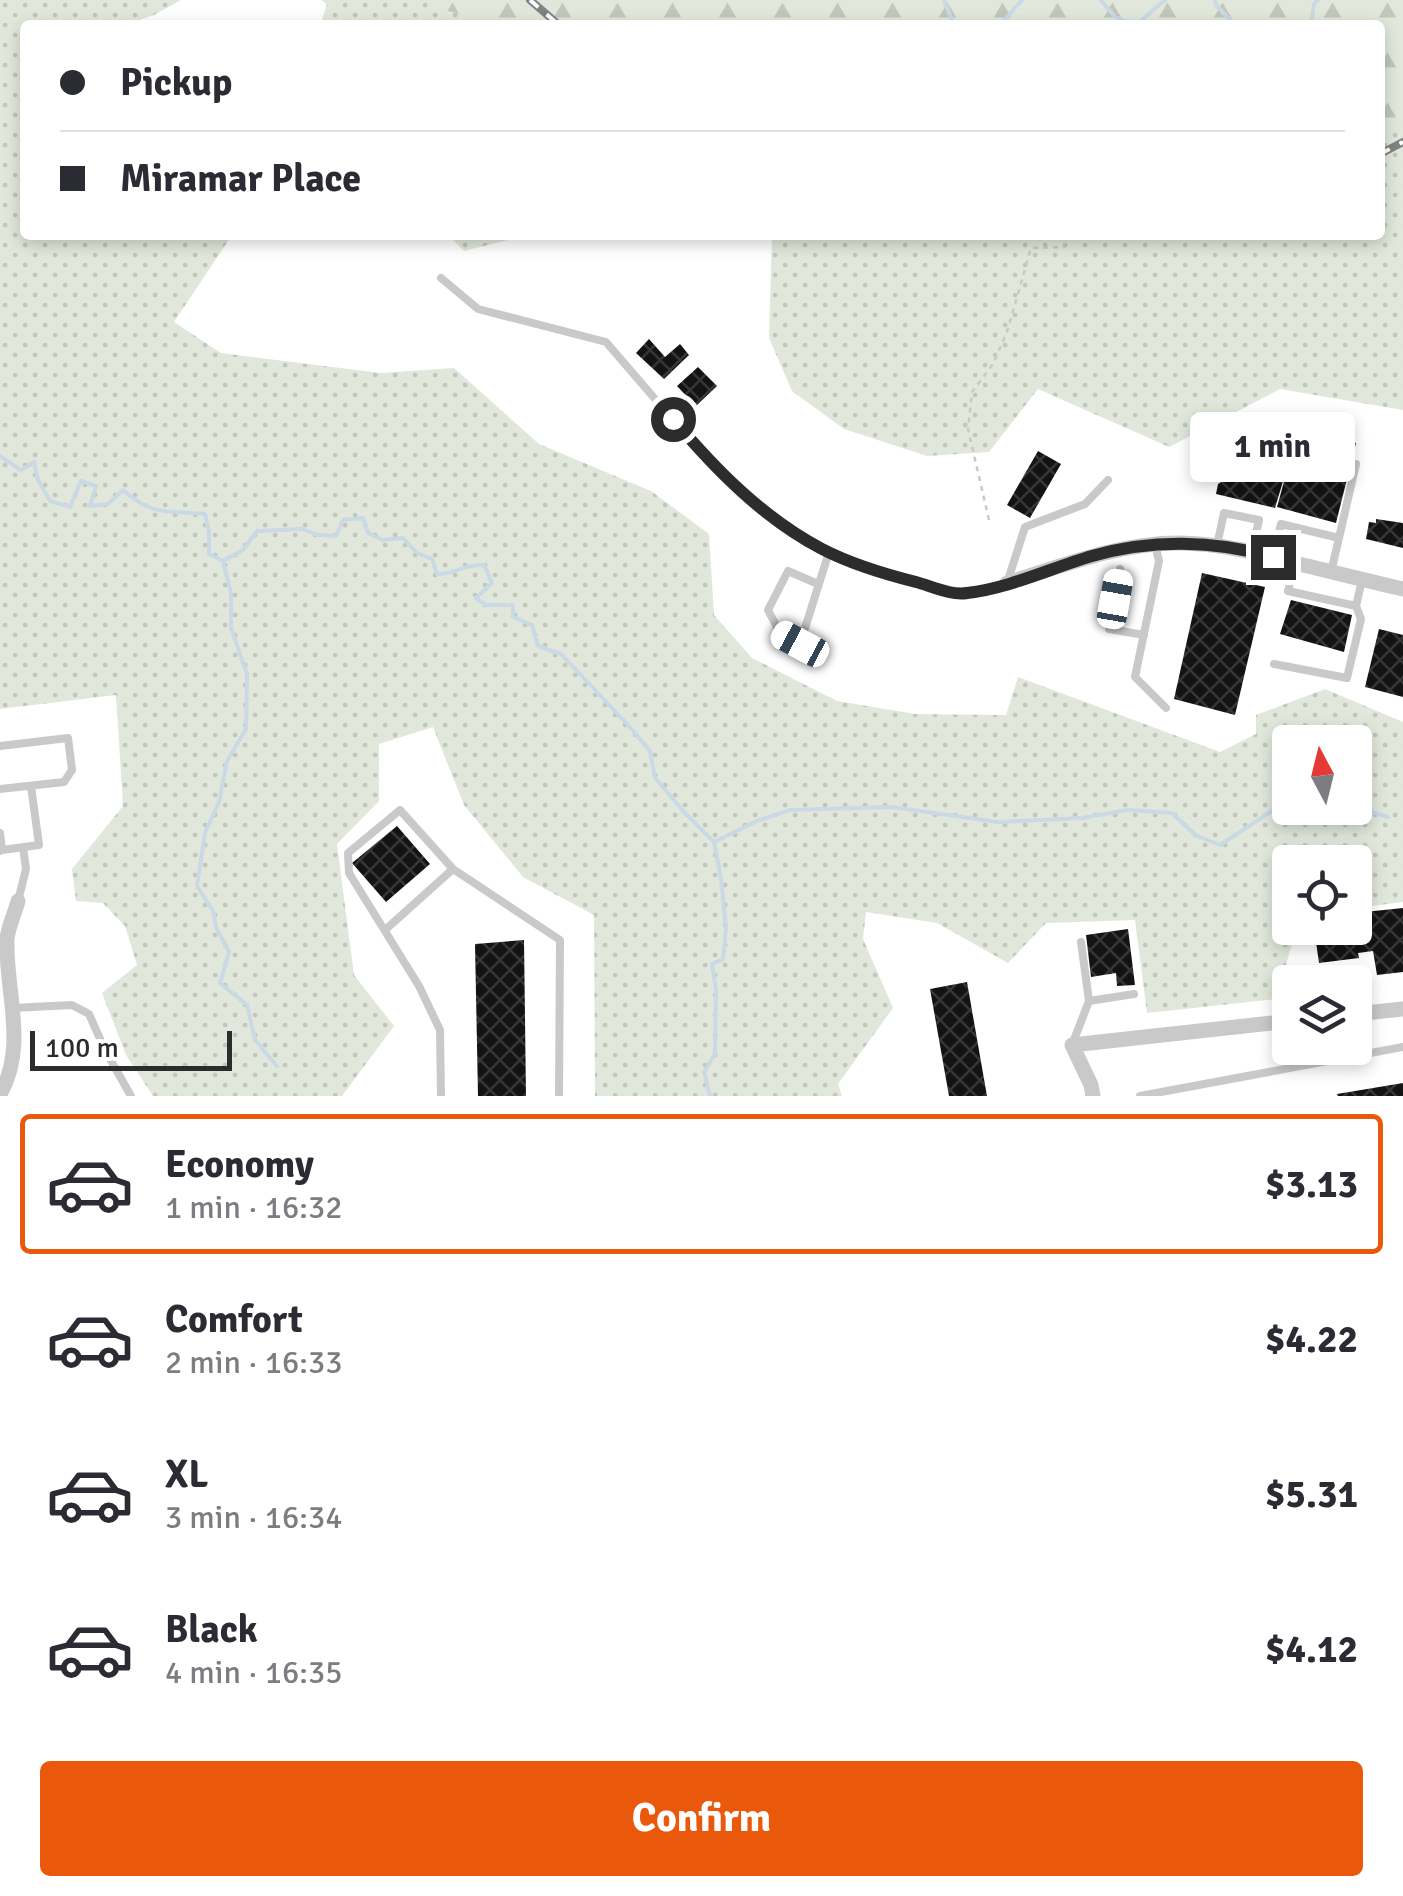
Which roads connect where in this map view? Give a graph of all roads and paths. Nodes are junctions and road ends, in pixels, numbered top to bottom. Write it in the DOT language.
graph roads {
  1 [pos="1065,240"];
  2 [pos="442,278"];
  3 [pos="1356,464"];
  4 [pos="1108,480"];
  5 [pos="989,520"];
  6 [pos="1339,538"];
  7 [pos="1156,545"];
  8 [pos="1217,545"];
  9 [pos="1252,551"];
  10 [pos="829,552"];
  11 [pos="1273,557"];
  12 [pos="1294,563"];
  13 [pos="1120,568"];
  14 [pos="1331,572"];
  15 [pos="1362,579"];
  16 [pos="818,584"];
  17 [pos="1007,584"];
  18 [pos="1403,589"];
  19 [pos="1356,606"];
  20 [pos="1144,634"];
  21 [pos="1274,664"];
  22 [pos="1166,708"];
  23 [pos="0,746"];
  24 [pos="31,786"];
  25 [pos="0,790"];
  26 [pos="0,834"];
  27 [pos="23,847"];
  28 [pos="1,851"];
  29 [pos="453,868"];
  30 [pos="18,901"];
  31 [pos="384,930"];
  32 [pos="4,936"];
  33 [pos="1080,942"];
  34 [pos="5,969"];
  35 [pos="1134,994"];
  36 [pos="1089,1000"];
  37 [pos="13,1008"];
  38 [pos="1403,1009"];
  39 [pos="1372,1012"];
  40 [pos="1272,1023"];
  41 [pos="1072,1046"];
  42 [pos="1403,1047"];
  43 [pos="0,1094"];
  44 [pos="131,1096"];
  45 [pos="442,1096"];
  46 [pos="559,1096"];
  47 [pos="1093,1096"];
  48 [pos="1140,1096"];
  1 -- 5 [label="path"];
  2 -- 10 [label="lane"];
  3 -- 6 [label="lane"];
  4 -- 17 [label="lane"];
  6 -- 11 [label="lane"];
  6 -- 14 [label="lane"];
  7 -- 8 [label="street"];
  7 -- 17 [label="street"];
  7 -- 20 [label="lane"];
  8 -- 9 [label="street"];
  8 -- 9 [label="lane"];
  9 -- 11 [label="street"];
  10 -- 16 [label="lane"];
  10 -- 17 [label="lane"];
  11 -- 12 [label="street"];
  12 -- 14 [label="street"];
  12 -- 19 [label="lane"];
  13 -- 20 [label="lane"];
  14 -- 15 [label="street"];
  15 -- 18 [label="street"];
  15 -- 19 [label="lane"];
  16 -- 16 [label="lane"];
  19 -- 21 [label="lane"];
  20 -- 22 [label="lane"];
  23 -- 24 [label="lane"];
  24 -- 25 [label="lane"];
  24 -- 27 [label="lane"];
  26 -- 28 [label="lane"];
  27 -- 28 [label="lane"];
  27 -- 30 [label="lane"];
  29 -- 31 [label="lane"];
  29 -- 31 [label="lane"];
  29 -- 46 [label="lane"];
  30 -- 32 [label="street"];
  31 -- 45 [label="lane"];
  32 -- 34 [label="street"];
  33 -- 36 [label="lane"];
  34 -- 37 [label="street"];
  35 -- 36 [label="lane"];
  36 -- 41 [label="lane"];
  37 -- 43 [label="street"];
  37 -- 44 [label="lane"];
  38 -- 39 [label="street"];
  40 -- 41 [label="street"];
  41 -- 47 [label="street"];
  42 -- 48 [label="lane"];
}
